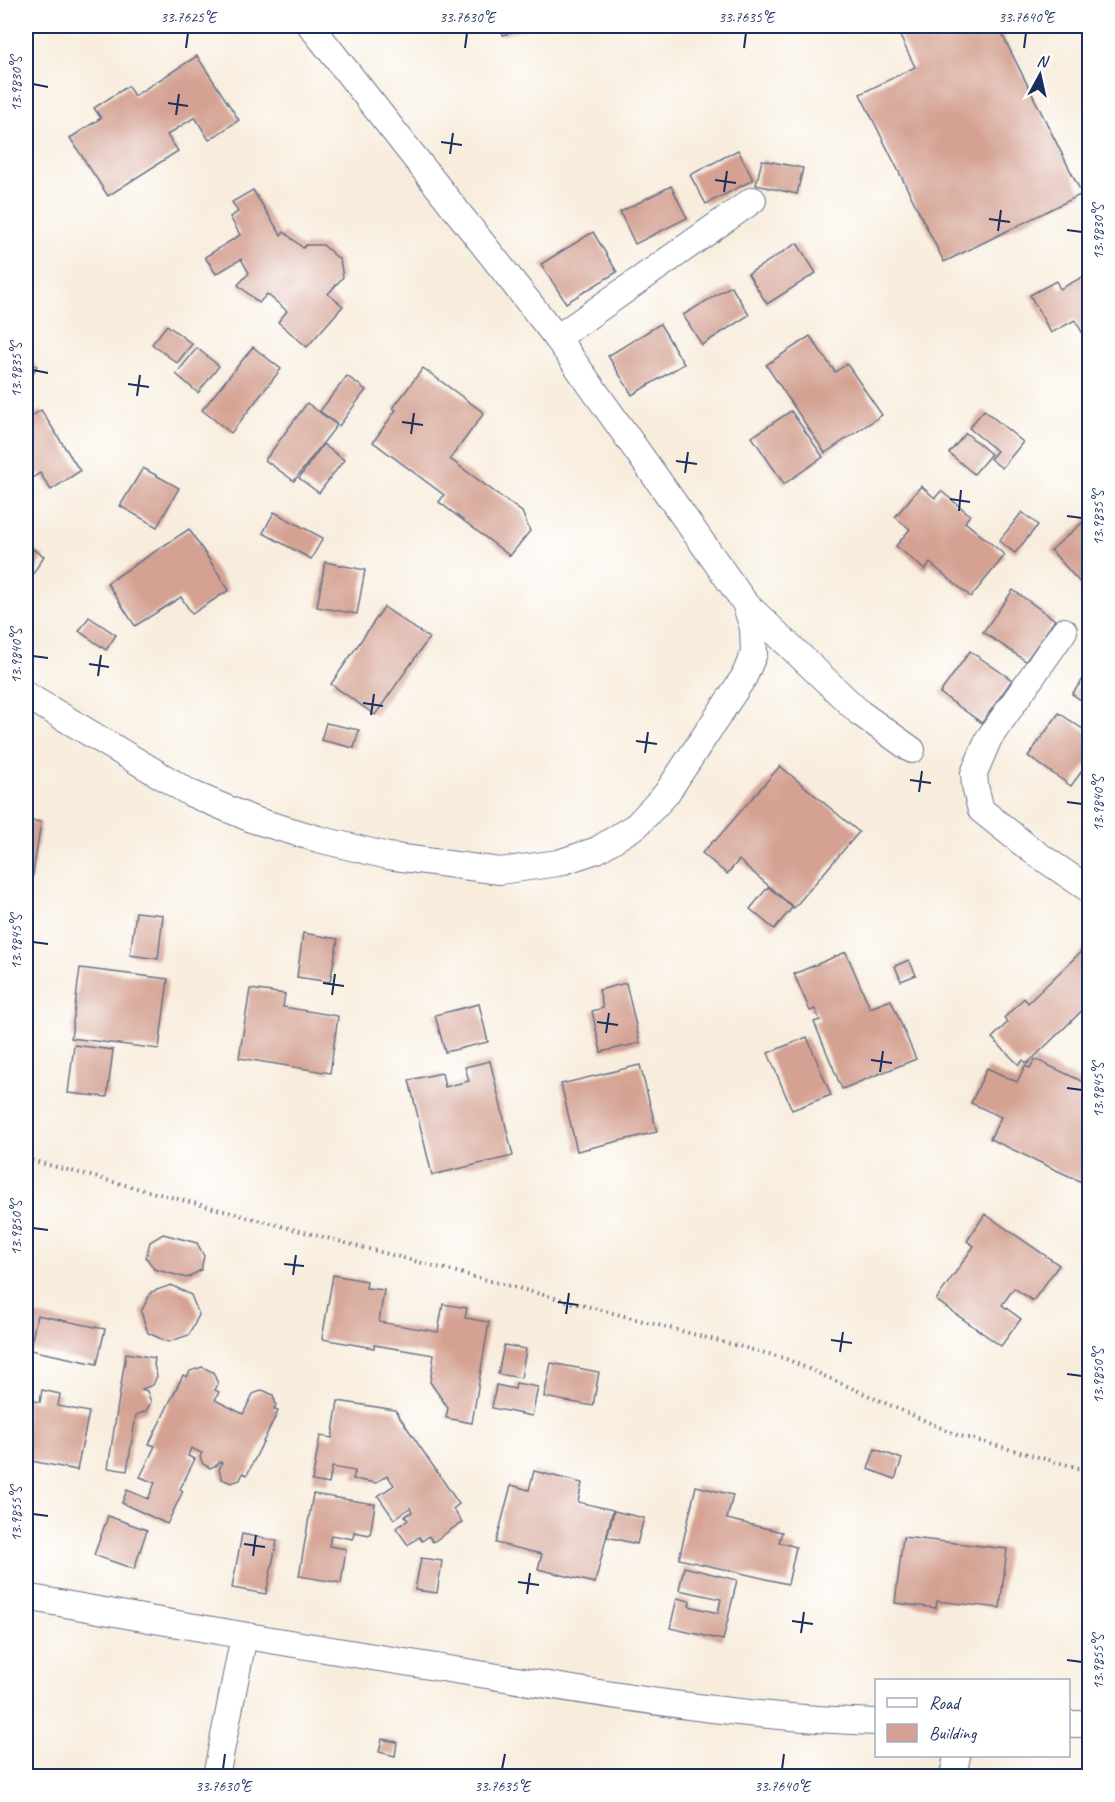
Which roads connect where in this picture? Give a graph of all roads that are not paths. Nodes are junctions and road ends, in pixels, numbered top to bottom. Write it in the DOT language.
graph roads {
  1 [pos="311,26"];
  2 [pos="753,201"];
  3 [pos="557,338"];
  4 [pos="745,603"];
  5 [pos="1064,631"];
  6 [pos="26,695"];
  7 [pos="912,750"];
  8 [pos="1089,890"];
  9 [pos="26,1597"];
  10 [pos="244,1636"];
  11 [pos="875,1722"];
  12 [pos="1070,1724"];
  13 [pos="1089,1724"];
  14 [pos="957,1757"];
  15 [pos="216,1776"];
  16 [pos="953,1776"];
  1 -- 3 [label="street"];
  2 -- 3 [label="street"];
  3 -- 4 [label="street"];
  4 -- 6 [label="street"];
  4 -- 7 [label="street"];
  5 -- 8 [label="street"];
  9 -- 10 [label="street"];
  10 -- 11 [label="street"];
  10 -- 15 [label="street"];
  12 -- 13 [label="street"];
  14 -- 16 [label="street"];
}
